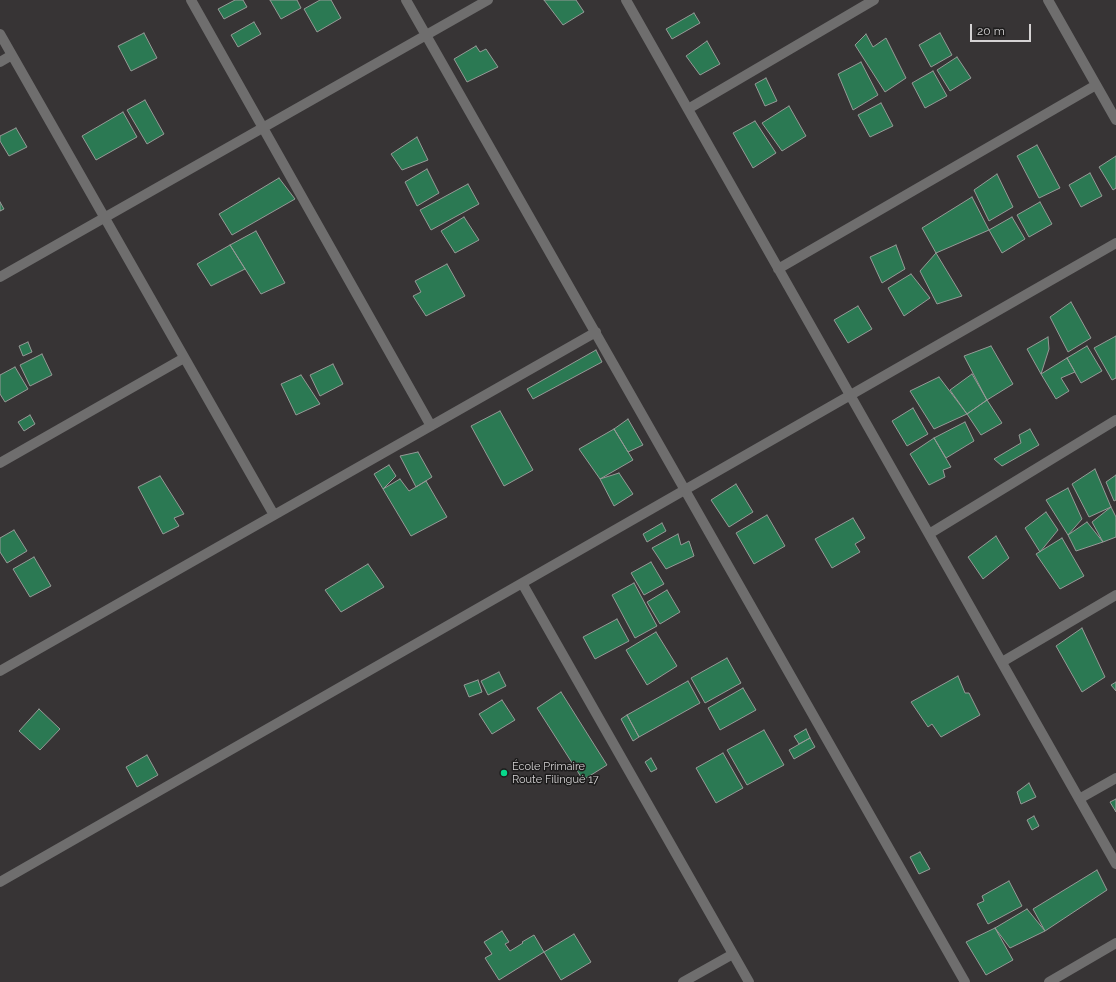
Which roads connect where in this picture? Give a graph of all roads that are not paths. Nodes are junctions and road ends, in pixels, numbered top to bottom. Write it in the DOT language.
graph roads {
  1 [pos="191,0"];
  2 [pos="406,0"];
  3 [pos="488,0"];
  4 [pos="626,0"];
  5 [pos="874,0"];
  6 [pos="1048,0"];
  7 [pos="0,34"];
  8 [pos="426,35"];
  9 [pos="12,55"];
  10 [pos="0,62"];
  11 [pos="1096,84"];
  12 [pos="688,109"];
  13 [pos="1116,120"];
  14 [pos="263,128"];
  15 [pos="105,218"];
  16 [pos="1116,243"];
  17 [pos="778,269"];
  18 [pos="0,277"];
  19 [pos="596,332"];
  20 [pos="184,358"];
  21 [pos="850,395"];
  22 [pos="1116,420"];
  23 [pos="431,426"];
  24 [pos="0,463"];
  25 [pos="685,489"];
  26 [pos="274,515"];
  27 [pos="928,534"];
  28 [pos="522,583"];
  29 [pos="1116,595"];
  30 [pos="1002,662"];
  31 [pos="0,671"];
  32 [pos="1116,778"];
  33 [pos="1079,799"];
  34 [pos="1116,864"];
  35 [pos="0,882"];
  36 [pos="1116,944"];
  37 [pos="733,954"];
  38 [pos="683,982"];
  39 [pos="749,982"];
  40 [pos="966,982"];
  41 [pos="1049,982"];
  1 -- 14 [label="street"];
  2 -- 8 [label="street"];
  3 -- 8 [label="street"];
  4 -- 12 [label="street"];
  5 -- 12 [label="street"];
  6 -- 11 [label="street"];
  7 -- 9 [label="street"];
  8 -- 14 [label="street"];
  8 -- 19 [label="street"];
  9 -- 10 [label="street"];
  9 -- 15 [label="street"];
  11 -- 13 [label="street"];
  11 -- 17 [label="street"];
  12 -- 17 [label="street"];
  14 -- 15 [label="street"];
  14 -- 23 [label="street"];
  15 -- 18 [label="street"];
  15 -- 20 [label="street"];
  16 -- 21 [label="street"];
  17 -- 21 [label="street"];
  19 -- 23 [label="street"];
  19 -- 25 [label="street"];
  20 -- 24 [label="street"];
  20 -- 26 [label="street"];
  21 -- 25 [label="street"];
  21 -- 27 [label="street"];
  22 -- 27 [label="street"];
  23 -- 26 [label="street"];
  25 -- 28 [label="street"];
  25 -- 40 [label="street"];
  26 -- 31 [label="street"];
  27 -- 30 [label="street"];
  28 -- 35 [label="street"];
  28 -- 37 [label="street"];
  29 -- 30 [label="street"];
  30 -- 33 [label="street"];
  32 -- 33 [label="street"];
  33 -- 34 [label="street"];
  36 -- 41 [label="street"];
  37 -- 38 [label="street"];
  37 -- 39 [label="street"];
}
